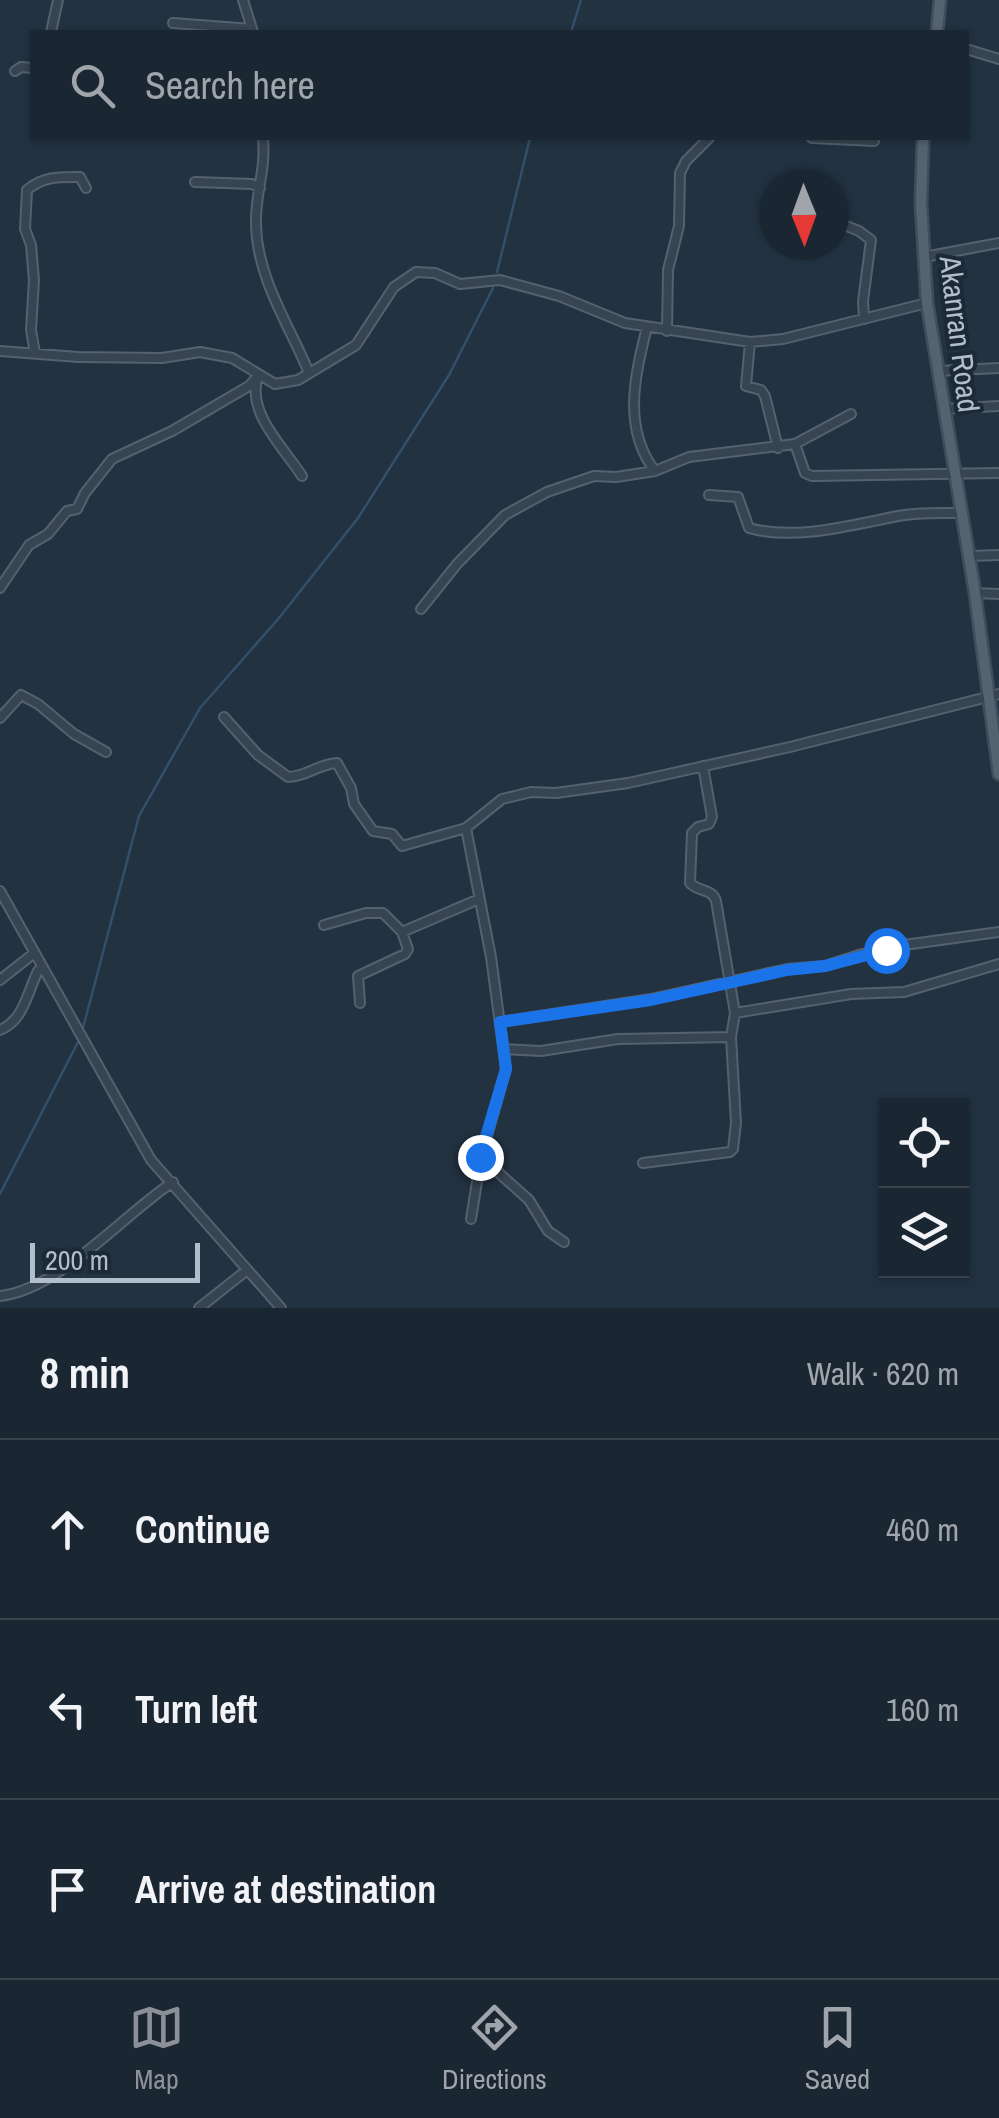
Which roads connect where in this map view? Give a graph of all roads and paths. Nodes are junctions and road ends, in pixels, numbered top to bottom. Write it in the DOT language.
graph roads {
  1 [pos="58,0"];
  2 [pos="243,0"];
  3 [pos="940,0"];
  4 [pos="173,23"];
  5 [pos="51,30"];
  6 [pos="243,30"];
  7 [pos="253,30"];
  8 [pos="938,30"];
  9 [pos="969,50"];
  10 [pos="999,59"];
  11 [pos="30,68"];
  12 [pos="14,71"];
  13 [pos="263,140"];
  14 [pos="706,140"];
  15 [pos="868,140"];
  16 [pos="924,140"];
  17 [pos="874,141"];
  18 [pos="195,182"];
  19 [pos="86,188"];
  20 [pos="260,188"];
  21 [pos="849,226"];
  22 [pos="999,243"];
  23 [pos="924,257"];
  24 [pos="927,303"];
  25 [pos="864,319"];
  26 [pos="647,327"];
  27 [pos="667,330"];
  28 [pos="750,342"];
  29 [pos="0,351"];
  30 [pos="35,354"];
  31 [pos="999,368"];
  32 [pos="938,371"];
  33 [pos="309,373"];
  34 [pos="258,376"];
  35 [pos="999,406"];
  36 [pos="944,408"];
  37 [pos="851,414"];
  38 [pos="795,444"];
  39 [pos="778,448"];
  40 [pos="655,470"];
  41 [pos="954,472"];
  42 [pos="999,473"];
  43 [pos="302,476"];
  44 [pos="709,495"];
  45 [pos="962,513"];
  46 [pos="968,556"];
  47 [pos="999,556"];
  48 [pos="0,588"];
  49 [pos="975,593"];
  50 [pos="999,594"];
  51 [pos="420,609"];
  52 [pos="994,695"];
  53 [pos="224,717"];
  54 [pos="0,718"];
  55 [pos="106,752"];
  56 [pos="703,766"];
  57 [pos="999,774"];
  58 [pos="466,828"];
  59 [pos="0,892"];
  60 [pos="480,899"];
  61 [pos="324,925"];
  62 [pos="402,932"];
  63 [pos="999,932"];
  64 [pos="32,954"];
  65 [pos="999,964"];
  66 [pos="12,970"];
  67 [pos="40,972"];
  68 [pos="0,980"];
  69 [pos="731,982"];
  70 [pos="360,1002"];
  71 [pos="735,1013"];
  72 [pos="500,1022"];
  73 [pos="0,1030"];
  74 [pos="731,1036"];
  75 [pos="504,1050"];
  76 [pos="480,1157"];
  77 [pos="643,1163"];
  78 [pos="173,1182"];
  79 [pos="471,1219"];
  80 [pos="564,1242"];
  81 [pos="247,1270"];
  82 [pos="0,1296"];
  83 [pos="199,1308"];
  84 [pos="281,1308"];
  1 -- 5 [label="street"];
  2 -- 7 [label="street"];
  3 -- 8 [label="main road"];
  4 -- 6 [label="street"];
  9 -- 10 [label="street"];
  11 -- 12 [label="street"];
  13 -- 20 [label="street"];
  14 -- 27 [label="street"];
  15 -- 17 [label="street"];
  16 -- 23 [label="main road, Akanran Road"];
  18 -- 20 [label="street"];
  19 -- 30 [label="street"];
  20 -- 33 [label="street"];
  21 -- 25 [label="street"];
  22 -- 23 [label="street"];
  23 -- 24 [label="main road, Akanran Road"];
  24 -- 25 [label="street"];
  24 -- 32 [label="main road, Akanran Road"];
  25 -- 28 [label="street"];
  26 -- 27 [label="street"];
  26 -- 33 [label="street"];
  26 -- 40 [label="street"];
  27 -- 28 [label="street"];
  28 -- 39 [label="street"];
  29 -- 30 [label="street"];
  30 -- 34 [label="street"];
  31 -- 32 [label="street"];
  32 -- 36 [label="main road, Akanran Road"];
  33 -- 34 [label="street"];
  34 -- 43 [label="street"];
  34 -- 48 [label="street"];
  35 -- 36 [label="street"];
  36 -- 41 [label="main road, Akanran Road"];
  37 -- 38 [label="street"];
  38 -- 39 [label="street"];
  38 -- 41 [label="street"];
  39 -- 40 [label="street"];
  40 -- 51 [label="street"];
  41 -- 42 [label="street"];
  41 -- 45 [label="main road, Akanran Road"];
  44 -- 45 [label="street"];
  45 -- 46 [label="main road, Akanran Road"];
  46 -- 47 [label="street"];
  46 -- 49 [label="main road, Akanran Road"];
  49 -- 50 [label="street"];
  49 -- 52 [label="main road, Akanran Road"];
  52 -- 56 [label="street"];
  52 -- 57 [label="main road, Akanran Road"];
  53 -- 58 [label="street"];
  54 -- 55 [label="street"];
  56 -- 58 [label="street"];
  56 -- 69 [label="street"];
  58 -- 60 [label="street"];
  59 -- 64 [label="street"];
  60 -- 62 [label="street"];
  60 -- 72 [label="street"];
  61 -- 62 [label="street"];
  62 -- 70 [label="street"];
  63 -- 69 [label="street"];
  64 -- 66 [label="street"];
  64 -- 67 [label="street"];
  65 -- 71 [label="street"];
  66 -- 67 [label="street"];
  66 -- 68 [label="street"];
  67 -- 73 [label="street"];
  67 -- 78 [label="street"];
  69 -- 71 [label="street"];
  69 -- 72 [label="street"];
  71 -- 74 [label="street"];
  72 -- 75 [label="street"];
  74 -- 75 [label="street"];
  74 -- 77 [label="street"];
  75 -- 76 [label="street"];
  76 -- 79 [label="street"];
  76 -- 80 [label="street"];
  78 -- 81 [label="street"];
  78 -- 82 [label="street"];
  81 -- 83 [label="street"];
  81 -- 84 [label="street"];
}
